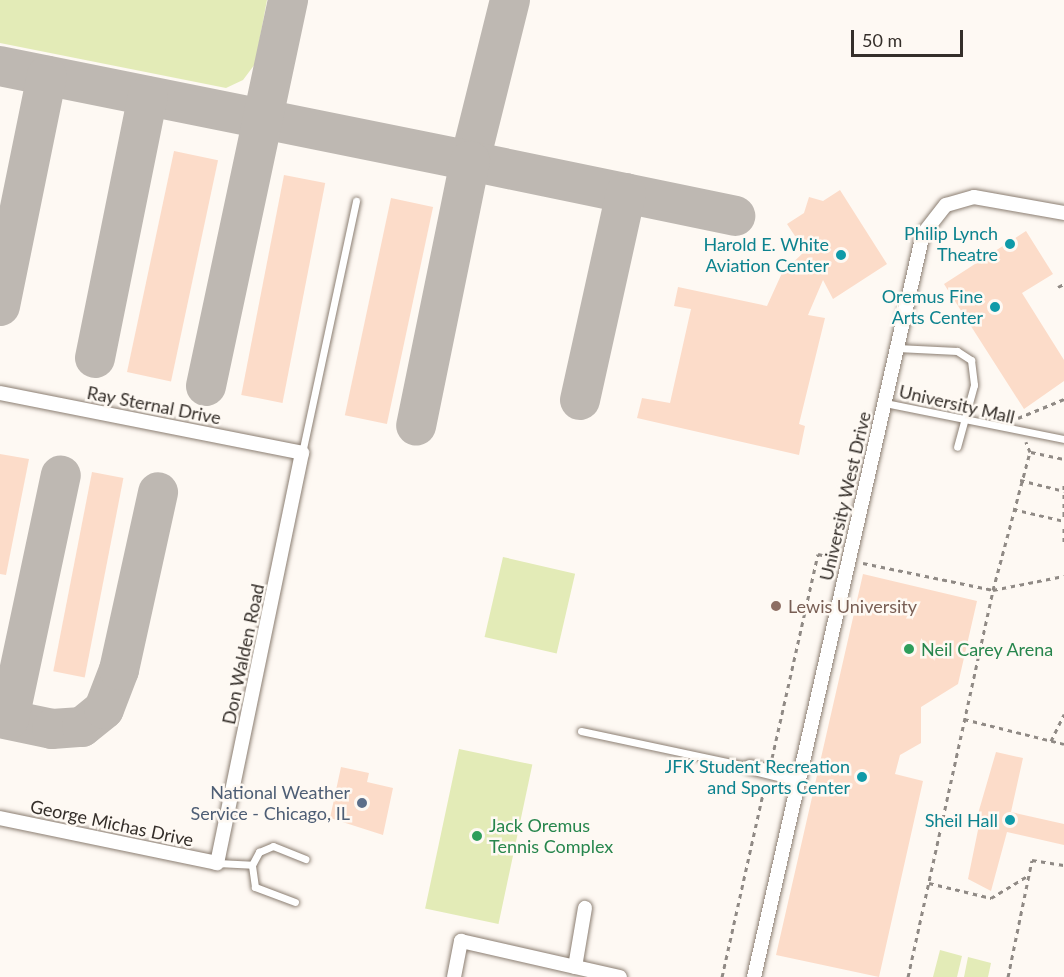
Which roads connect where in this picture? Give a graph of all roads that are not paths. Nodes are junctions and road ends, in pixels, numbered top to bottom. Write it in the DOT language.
graph roads {
  1 [pos="356,201"];
  2 [pos="1064,213"];
  3 [pos="897,348"];
  4 [pos="0,393"];
  5 [pos="885,403"];
  6 [pos="962,420"];
  7 [pos="1064,439"];
  8 [pos="957,447"];
  9 [pos="302,453"];
  10 [pos="581,730"];
  11 [pos="750,767"];
  12 [pos="799,779"];
  13 [pos="0,818"];
  14 [pos="306,859"];
  15 [pos="217,863"];
  16 [pos="252,865"];
  17 [pos="295,902"];
  18 [pos="585,908"];
  19 [pos="574,967"];
  20 [pos="453,977"];
  21 [pos="620,977"];
  22 [pos="754,977"];
  1 -- 9 [label="lane"];
  2 -- 3 [label="street, University West Drive"];
  3 -- 5 [label="street, University West Drive"];
  3 -- 6 [label="lane"];
  4 -- 9 [label="street, Ray Sternal Drive"];
  5 -- 6 [label="lane, University Mall"];
  5 -- 12 [label="street, University West Drive"];
  6 -- 7 [label="lane, University Mall"];
  6 -- 8 [label="lane"];
  9 -- 15 [label="street, Don Walden Road"];
  10 -- 11 [label="lane"];
  11 -- 12 [label="street"];
  12 -- 22 [label="street, University West Drive"];
  13 -- 15 [label="street, George Michas Drive"];
  14 -- 16 [label="lane"];
  15 -- 16 [label="lane"];
  16 -- 17 [label="lane"];
  18 -- 19 [label="street"];
  19 -- 20 [label="street"];
  19 -- 21 [label="street"];
}
